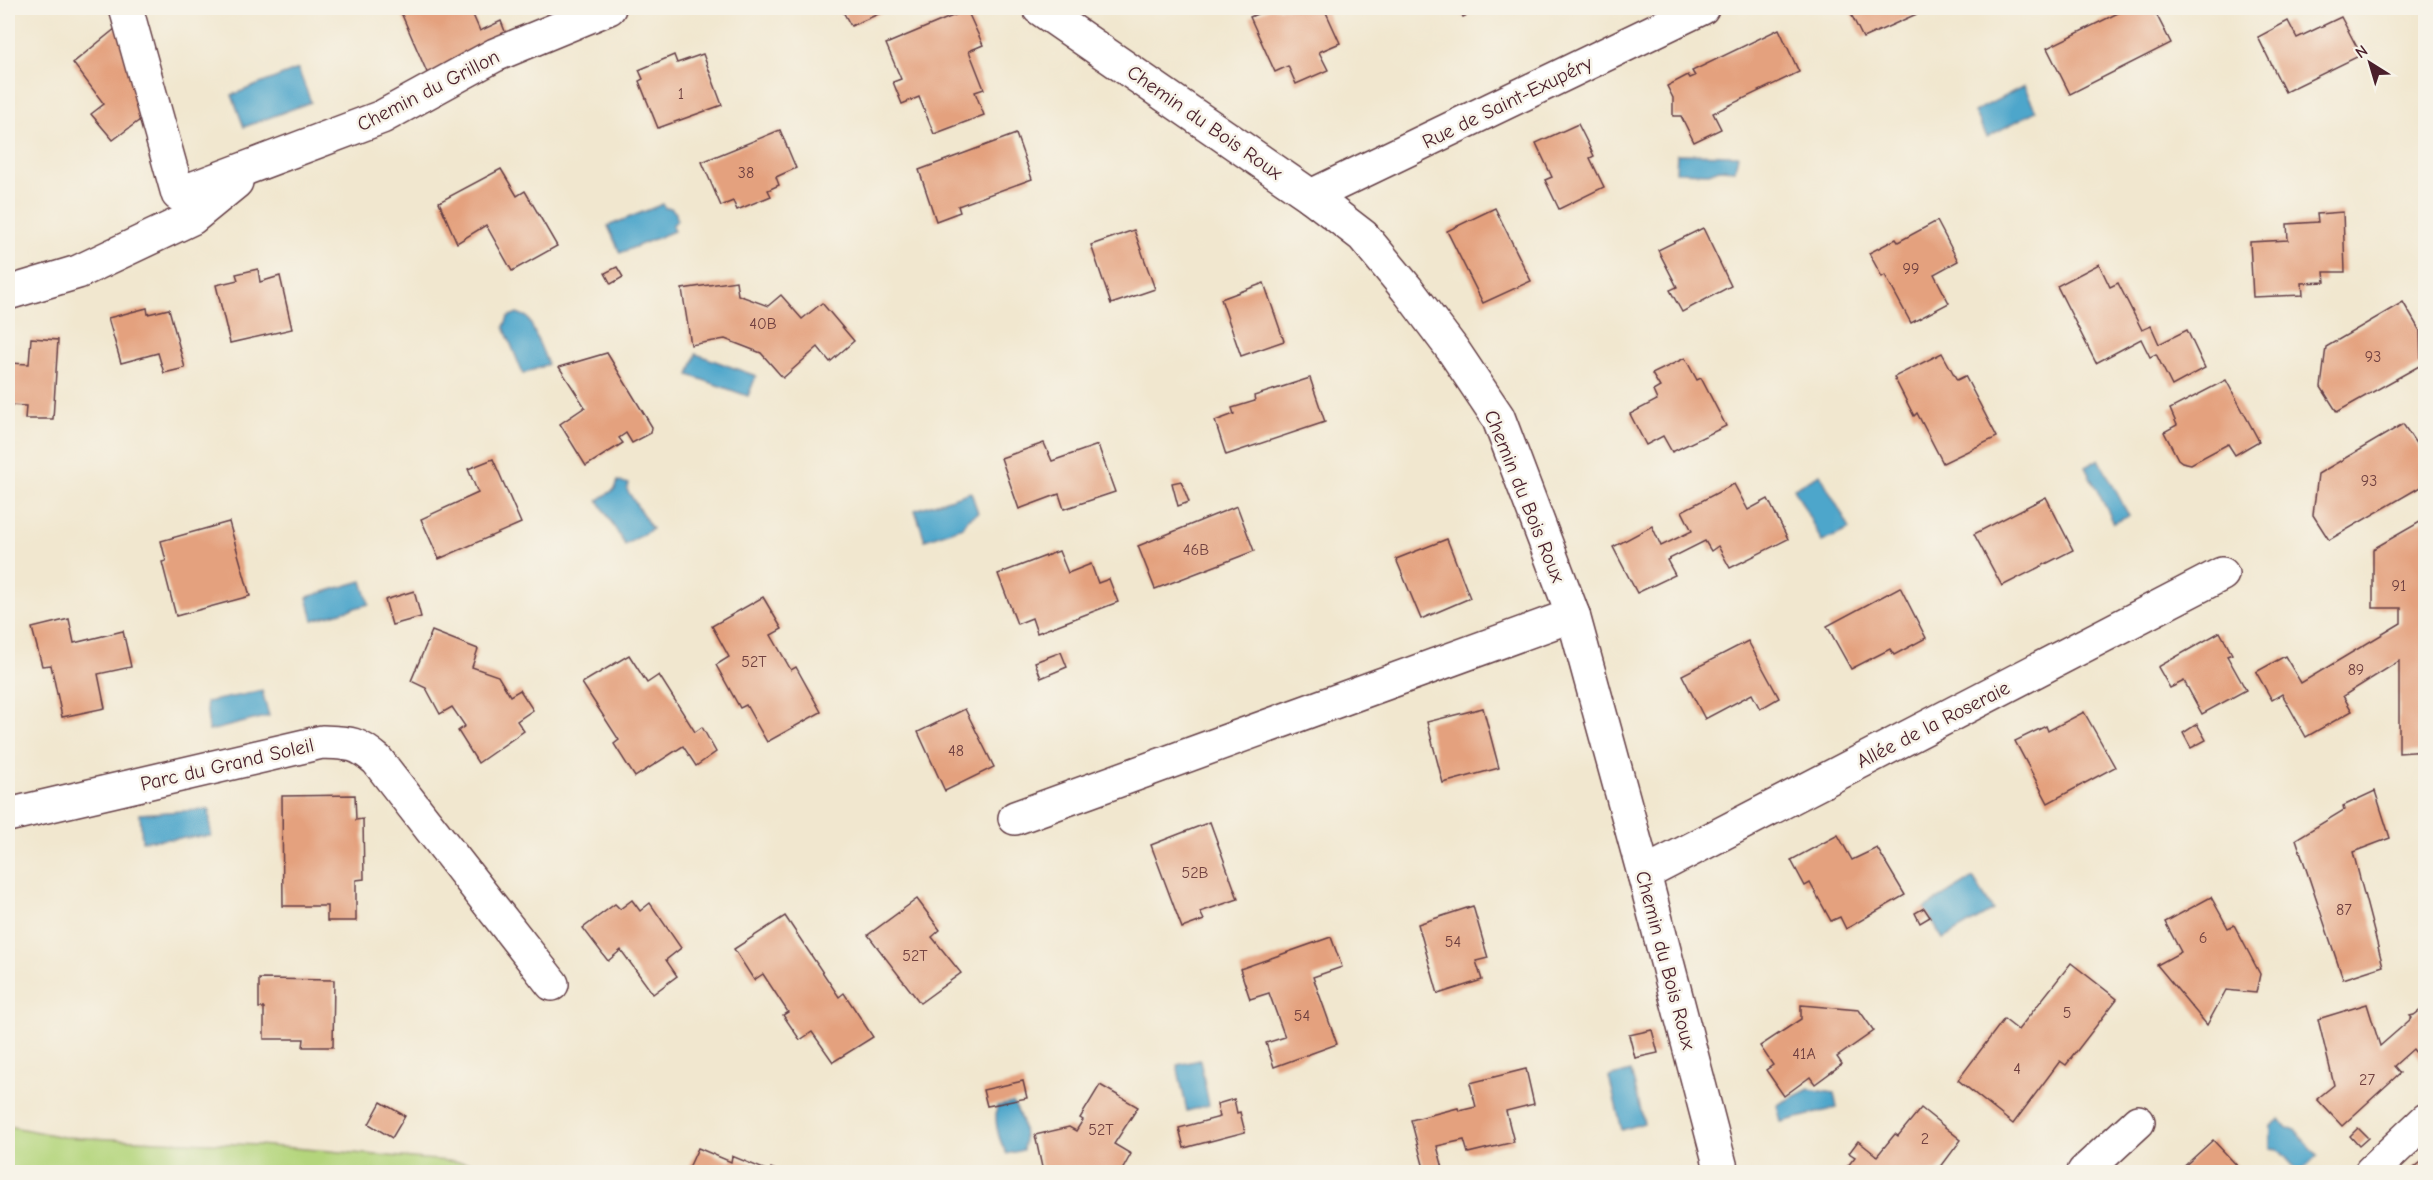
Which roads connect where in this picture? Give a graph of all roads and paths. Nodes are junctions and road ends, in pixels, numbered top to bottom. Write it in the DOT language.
graph roads {
  1 [pos="126,8"];
  2 [pos="609,8"];
  3 [pos="1039,8"];
  4 [pos="1702,8"];
  5 [pos="256,165"];
  6 [pos="1311,196"];
  7 [pos="8,293"];
  8 [pos="2222,574"];
  9 [pos="1573,615"];
  10 [pos="8,815"];
  11 [pos="1015,818"];
  12 [pos="1644,874"];
  13 [pos="552,984"];
  14 [pos="2426,1120"];
  15 [pos="2138,1122"];
  16 [pos="1722,1173"];
  17 [pos="2084,1173"];
  18 [pos="2371,1173"];
  1 -- 5 [label="street, Chemin du Grillon"];
  2 -- 5 [label="street, Chemin du Grillon"];
  3 -- 6 [label="street, Chemin du Bois Roux"];
  4 -- 6 [label="street, Rue de Saint-Exupéry"];
  5 -- 7 [label="street"];
  6 -- 9 [label="street, Chemin du Bois Roux"];
  8 -- 12 [label="street, Allée de la Roseraie"];
  9 -- 11 [label="street"];
  9 -- 12 [label="street, Chemin du Bois Roux"];
  10 -- 13 [label="street, Parc du Grand Soleil"];
  12 -- 16 [label="street, Chemin du Bois Roux"];
  14 -- 18 [label="street"];
  15 -- 17 [label="street"];
}
